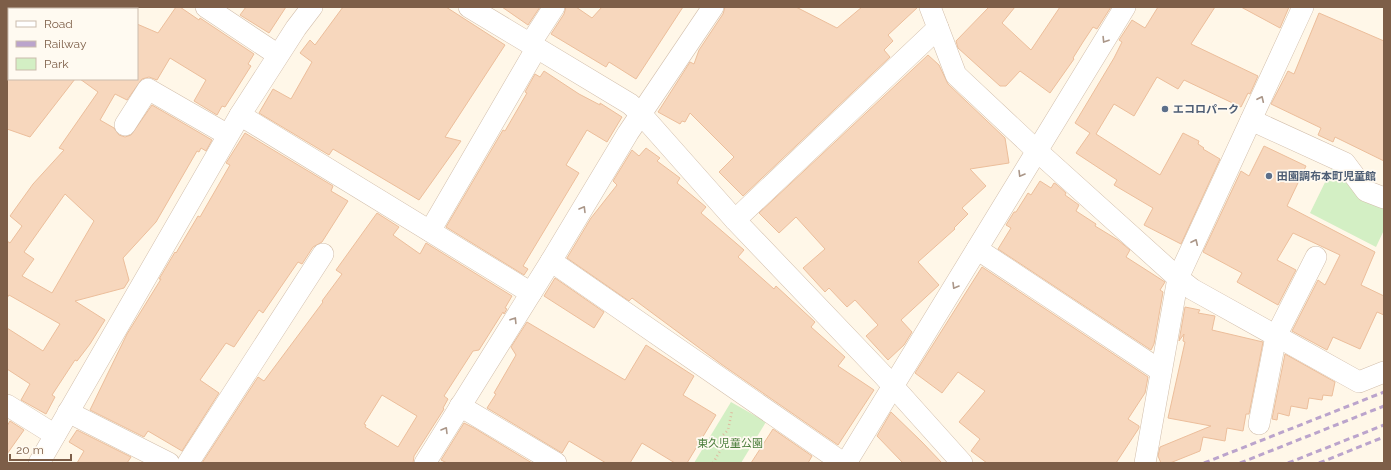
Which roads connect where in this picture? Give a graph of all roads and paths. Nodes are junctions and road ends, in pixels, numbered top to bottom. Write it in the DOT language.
graph roads {
  1 [pos="206,7"];
  2 [pos="312,7"];
  3 [pos="469,7"];
  4 [pos="554,7"];
  5 [pos="712,7"];
  6 [pos="930,7"];
  7 [pos="1125,7"];
  8 [pos="1304,7"];
  9 [pos="938,28"];
  10 [pos="533,47"];
  11 [pos="278,55"];
  12 [pos="640,114"];
  13 [pos="240,115"];
  14 [pos="1251,120"];
  15 [pos="125,125"];
  16 [pos="228,135"];
  17 [pos="1036,150"];
  18 [pos="1384,198"];
  19 [pos="734,220"];
  20 [pos="430,231"];
  21 [pos="977,249"];
  22 [pos="323,254"];
  23 [pos="1316,257"];
  24 [pos="551,261"];
  25 [pos="1178,278"];
  26 [pos="531,293"];
  27 [pos="1276,336"];
  28 [pos="1162,371"];
  29 [pos="1384,372"];
  30 [pos="894,387"];
  31 [pos="742,393"];
  32 [pos="7,405"];
  33 [pos="460,406"];
  34 [pos="68,412"];
  35 [pos="1259,424"];
  36 [pos="55,435"];
  37 [pos="39,463"];
  38 [pos="168,463"];
  39 [pos="188,463"];
  40 [pos="425,463"];
  41 [pos="556,463"];
  42 [pos="713,463"];
  43 [pos="842,463"];
  44 [pos="846,463"];
  45 [pos="962,463"];
  46 [pos="1145,463"];
  1 -- 11 [label="street"];
  2 -- 11 [label="street"];
  3 -- 10 [label="street"];
  4 -- 10 [label="street"];
  5 -- 12 [label="street"];
  6 -- 9 [label="street"];
  7 -- 17 [label="street, one-way"];
  14 -- 8 [label="street, one-way"];
  9 -- 17 [label="street"];
  9 -- 19 [label="street"];
  10 -- 12 [label="street"];
  10 -- 20 [label="street"];
  11 -- 13 [label="street"];
  12 -- 19 [label="street"];
  24 -- 12 [label="street, one-way"];
  13 -- 16 [label="street"];
  13 -- 20 [label="street"];
  14 -- 18 [label="street"];
  25 -- 14 [label="street, one-way"];
  15 -- 16 [label="street"];
  16 -- 34 [label="street"];
  17 -- 21 [label="street, one-way"];
  17 -- 25 [label="street"];
  19 -- 30 [label="street"];
  20 -- 26 [label="street"];
  21 -- 28 [label="street"];
  21 -- 30 [label="street, one-way"];
  22 -- 39 [label="street"];
  23 -- 27 [label="street"];
  24 -- 26 [label="street"];
  24 -- 31 [label="street"];
  25 -- 27 [label="street"];
  25 -- 28 [label="street"];
  33 -- 26 [label="street, one-way"];
  27 -- 29 [label="street"];
  27 -- 35 [label="street"];
  28 -- 46 [label="street"];
  30 -- 44 [label="street"];
  30 -- 45 [label="street"];
  31 -- 42 [label="path"];
  31 -- 43 [label="street"];
  32 -- 36 [label="street"];
  40 -- 33 [label="street, one-way"];
  33 -- 41 [label="street"];
  34 -- 36 [label="street"];
  34 -- 38 [label="street"];
  36 -- 37 [label="street"];
}
